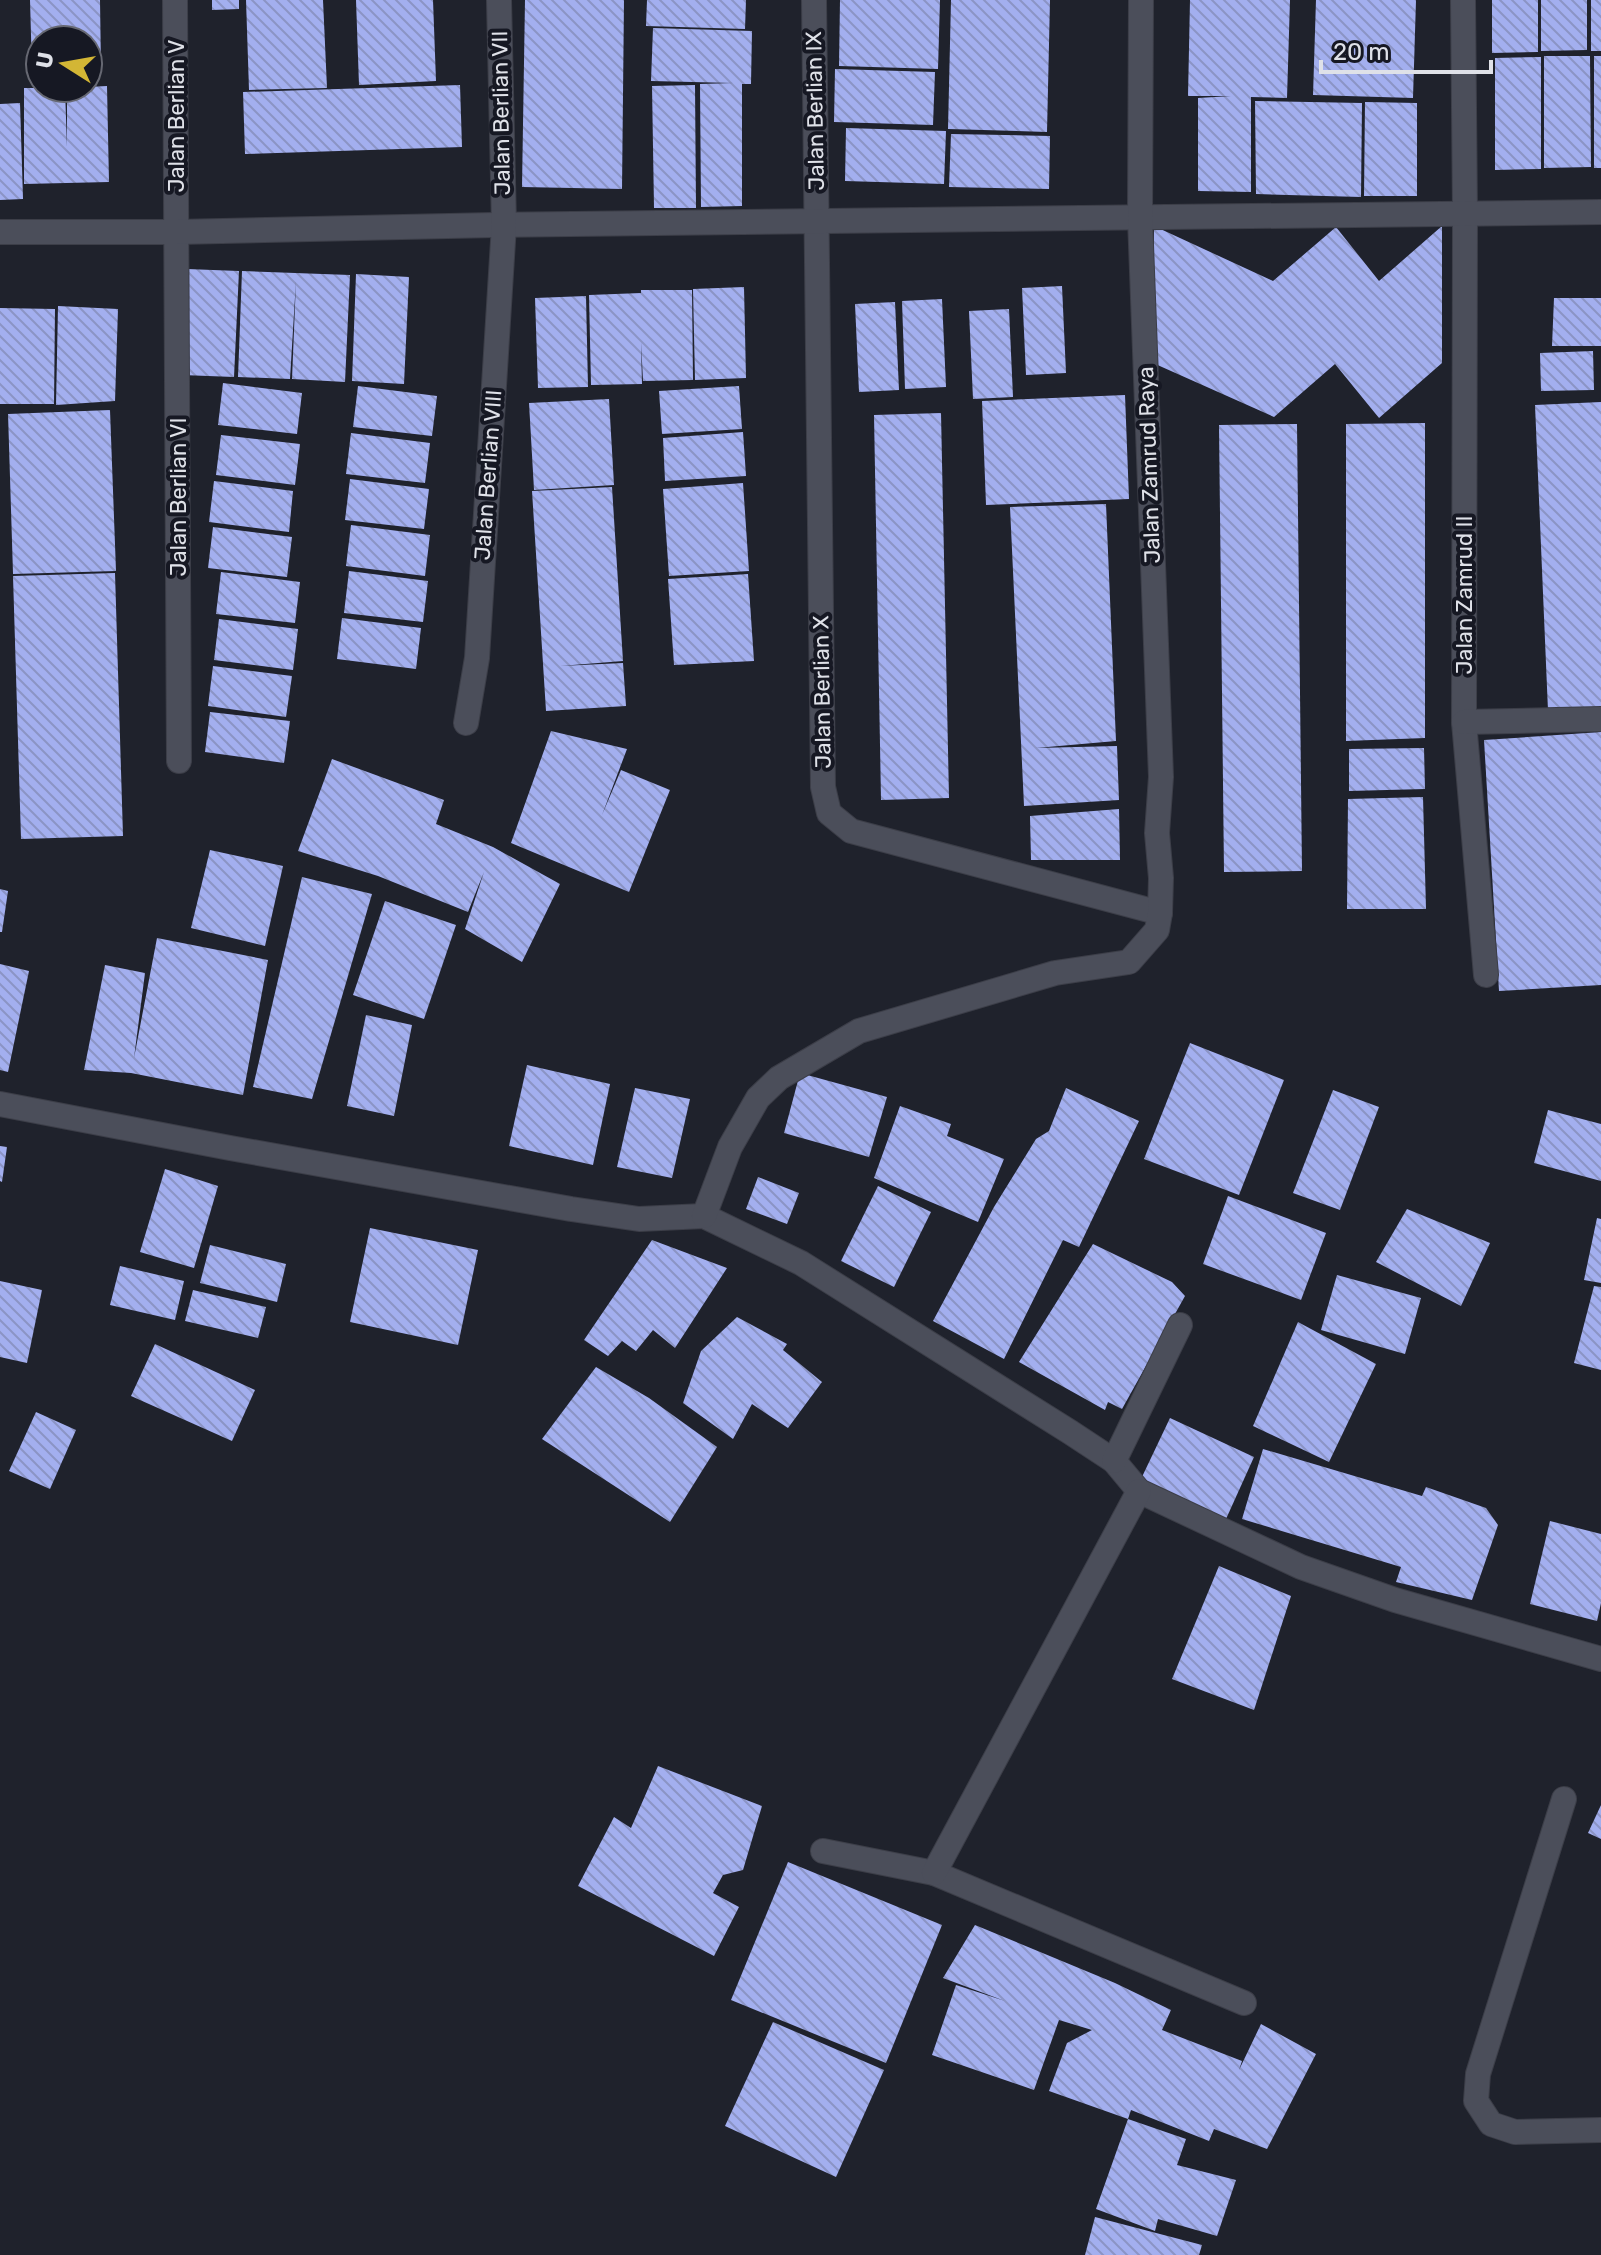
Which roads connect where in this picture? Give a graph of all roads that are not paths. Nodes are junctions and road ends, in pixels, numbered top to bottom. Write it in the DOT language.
graph roads {
  1 [pos="175,0"];
  2 [pos="499,0"];
  3 [pos="814,0"];
  4 [pos="1141,0"];
  5 [pos="1463,0"];
  6 [pos="1601,212"];
  7 [pos="1465,214"];
  8 [pos="1140,218"];
  9 [pos="816,222"];
  10 [pos="504,225"];
  11 [pos="0,232"];
  12 [pos="177,232"];
  13 [pos="1601,719"];
  14 [pos="1464,722"];
  15 [pos="466,723"];
  16 [pos="179,761"];
  17 [pos="1158,922"];
  18 [pos="1486,975"];
  19 [pos="0,1104"];
  20 [pos="704,1216"];
  21 [pos="1180,1325"];
  22 [pos="1114,1461"];
  23 [pos="1139,1491"];
  24 [pos="1601,1659"];
  25 [pos="1564,1799"];
  26 [pos="823,1851"];
  27 [pos="934,1873"];
  28 [pos="1244,2003"];
  29 [pos="1601,2130"];
  1 -- 12 [label="street, Jalan Berlian V"];
  2 -- 10 [label="street, Jalan Berlian VII"];
  3 -- 9 [label="street, Jalan Berlian IX"];
  4 -- 8 [label="street, Jalan Zamrud Raya"];
  5 -- 7 [label="street, Jalan Zamrud II"];
  6 -- 7 [label="street"];
  7 -- 8 [label="street"];
  7 -- 14 [label="street, Jalan Zamrud II"];
  8 -- 9 [label="street"];
  8 -- 17 [label="street, Jalan Zamrud Raya"];
  9 -- 10 [label="street"];
  9 -- 17 [label="street, Jalan Berlian X"];
  10 -- 12 [label="street"];
  10 -- 15 [label="street, Jalan Berlian VIII"];
  11 -- 12 [label="street"];
  12 -- 16 [label="street, Jalan Berlian VI"];
  13 -- 14 [label="street"];
  14 -- 18 [label="street, Jalan Zamrud II"];
  17 -- 20 [label="street"];
  19 -- 20 [label="street"];
  20 -- 22 [label="street"];
  21 -- 22 [label="street"];
  22 -- 23 [label="street"];
  23 -- 24 [label="street"];
  23 -- 27 [label="street"];
  25 -- 29 [label="street"];
  26 -- 27 [label="street"];
  27 -- 28 [label="street"];
}
